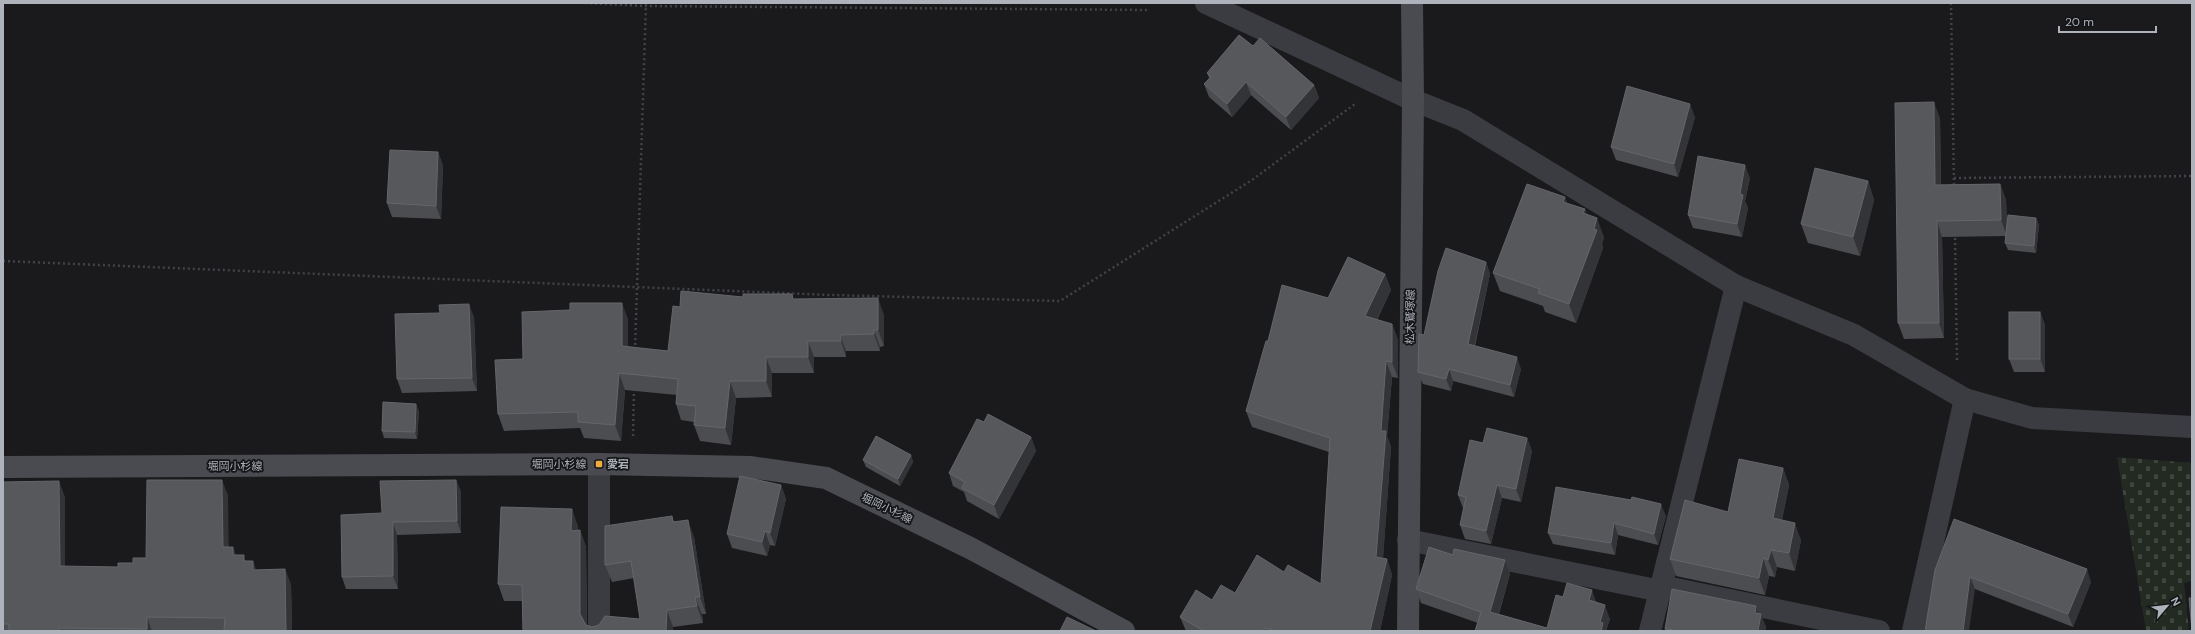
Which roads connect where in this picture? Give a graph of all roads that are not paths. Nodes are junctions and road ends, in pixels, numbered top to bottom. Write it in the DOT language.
graph roads {
  1 [pos="1206,3"];
  2 [pos="1412,3"];
  3 [pos="1413,100"];
  4 [pos="1736,286"];
  5 [pos="1962,398"];
  6 [pos="2192,427"];
  7 [pos="599,464"];
  8 [pos="3,467"];
  9 [pos="1408,540"];
  10 [pos="1661,591"];
  11 [pos="599,631"];
  12 [pos="1124,631"];
  13 [pos="1408,631"];
  14 [pos="1650,631"];
  15 [pos="1879,631"];
  16 [pos="1913,631"];
  1 -- 3 [label="street"];
  2 -- 3 [label="main road, 松木鷲塚線"];
  3 -- 4 [label="street"];
  3 -- 9 [label="main road, 松木鷲塚線"];
  4 -- 5 [label="street"];
  4 -- 10 [label="street"];
  5 -- 6 [label="street"];
  5 -- 16 [label="street"];
  7 -- 8 [label="main road, 堀岡小杉線"];
  7 -- 11 [label="street"];
  7 -- 12 [label="main road, 堀岡小杉線"];
  9 -- 10 [label="street"];
  9 -- 13 [label="main road, 松木鷲塚線"];
  10 -- 14 [label="street"];
  10 -- 15 [label="street"];
}
